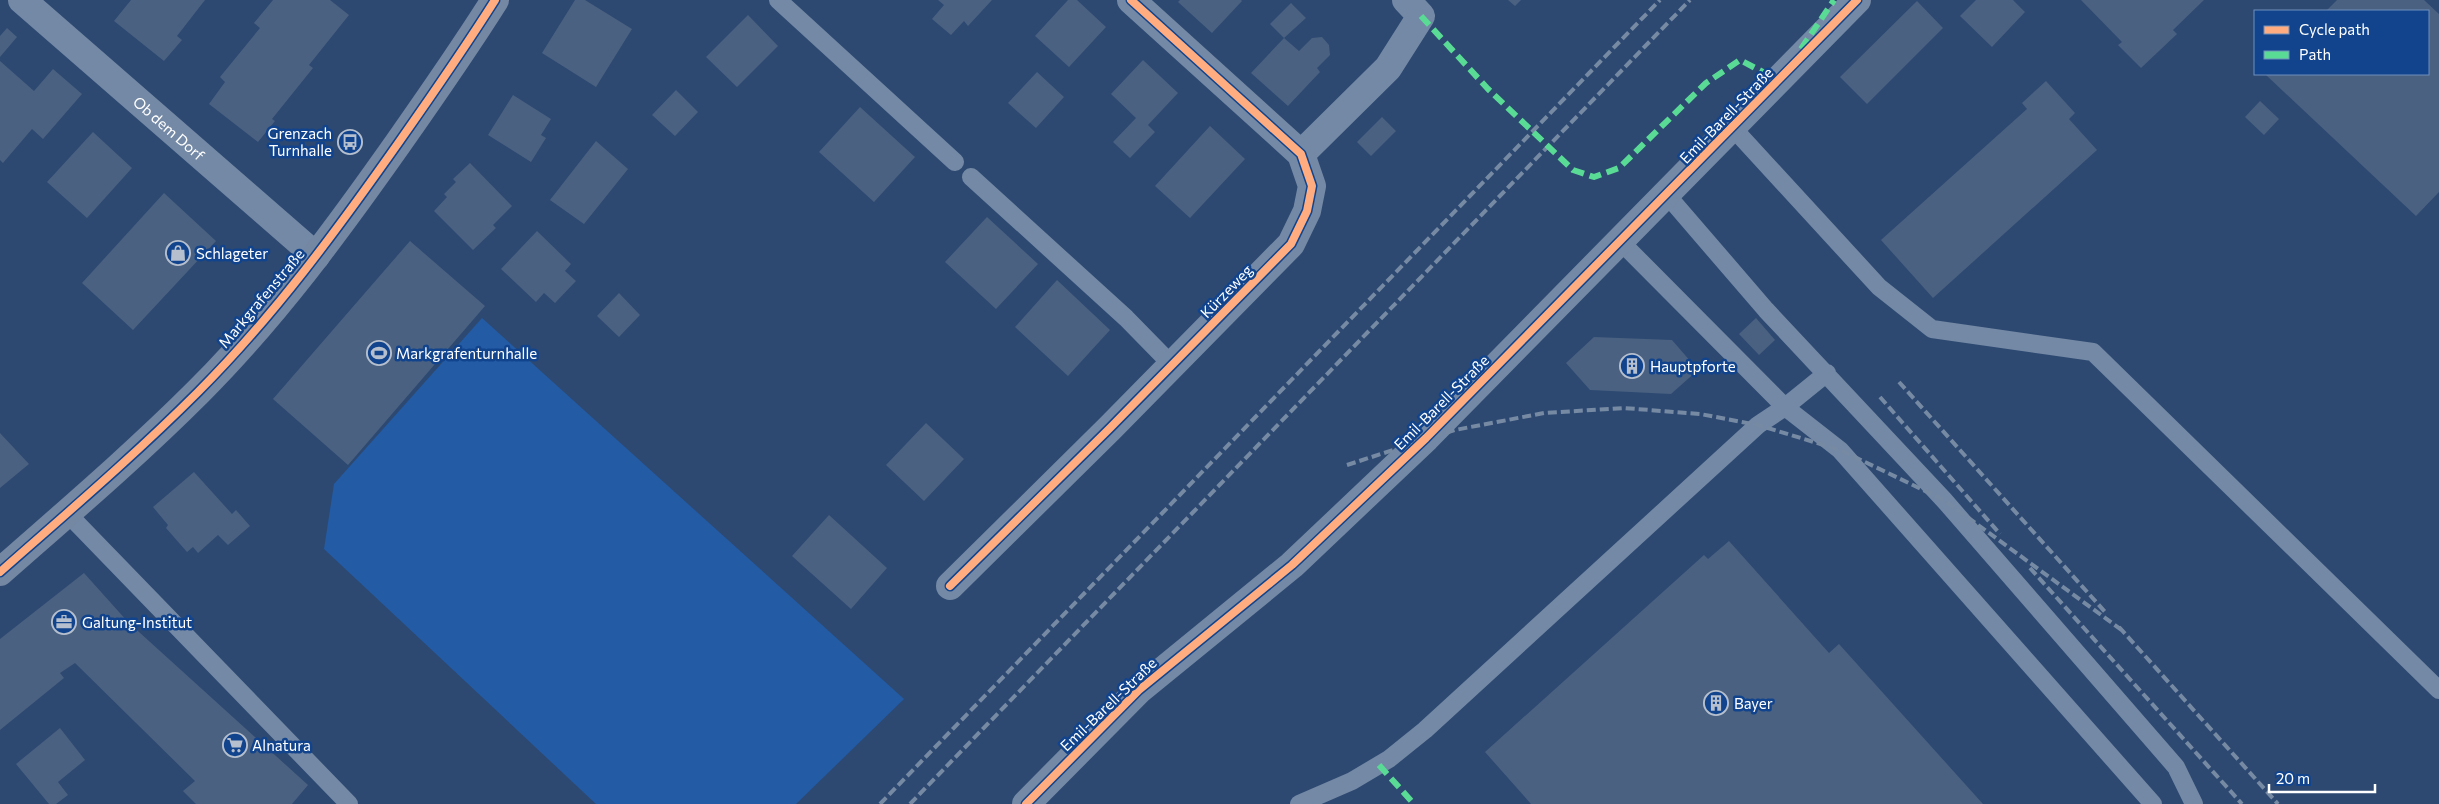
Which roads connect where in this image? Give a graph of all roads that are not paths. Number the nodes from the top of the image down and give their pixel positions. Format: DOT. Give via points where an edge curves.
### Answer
graph roads {
  1 [pos="22,0"];
  2 [pos="495,0"];
  3 [pos="778,0"];
  4 [pos="1131,0"];
  5 [pos="1406,0"];
  6 [pos="1857,0"];
  7 [pos="1733,128"];
  8 [pos="1301,154"];
  9 [pos="956,162"];
  10 [pos="970,177"];
  11 [pos="1666,195"];
  12 [pos="1620,241"];
  13 [pos="316,256"];
  14 [pos="1172,365"];
  15 [pos="1827,373"];
  16 [pos="1785,407"];
  17 [pos="67,513"];
  18 [pos="0,572"];
  19 [pos="950,586"];
  20 [pos="2439,690"];
  21 [pos="349,804"];
  22 [pos="1026,804"];
  23 [pos="1299,804"];
  24 [pos="2153,804"];
  25 [pos="2194,804"];
  1 -- 13 [label="street, Ob dem Dorf"];
  2 -- 13 [label="main road, Markgrafenstraße" via="456,64"];
  3 -- 9 [label="lane"];
  4 -- 8 [label="street, Kürzeweg"];
  5 -- 8 [label="street" via="1421,16 1388,68"];
  6 -- 7 [label="street, Emil-Barell-Straße"];
  7 -- 11 [label="street, Emil-Barell-Straße"];
  7 -- 20 [label="lane" via="1879,287 1932,329 2092,352"];
  8 -- 14 [label="street, Kürzeweg" via="1312,186 1307,211 1291,244"];
  10 -- 14 [label="lane" via="1126,318"];
  11 -- 12 [label="street, Emil-Barell-Straße"];
  11 -- 15 [label="lane" via="1766,310"];
  12 -- 16 [label="lane"];
  12 -- 22 [label="street, Emil-Barell-Straße" via="1426,438 1327,532 1285,571 1139,690"];
  13 -- 17 [label="main road, Markgrafenstraße" via="280,302 199,391"];
  14 -- 19 [label="street, Kürzeweg"];
  15 -- 16 [label="lane"];
  15 -- 25 [label="lane" via="1944,500 2176,767"];
  16 -- 23 [label="lane" via="1758,425 1425,730 1352,781"];
  16 -- 24 [label="lane" via="1840,450"];
  17 -- 18 [label="main road, Markgrafenstraße"];
  17 -- 21 [label="lane"];
}
